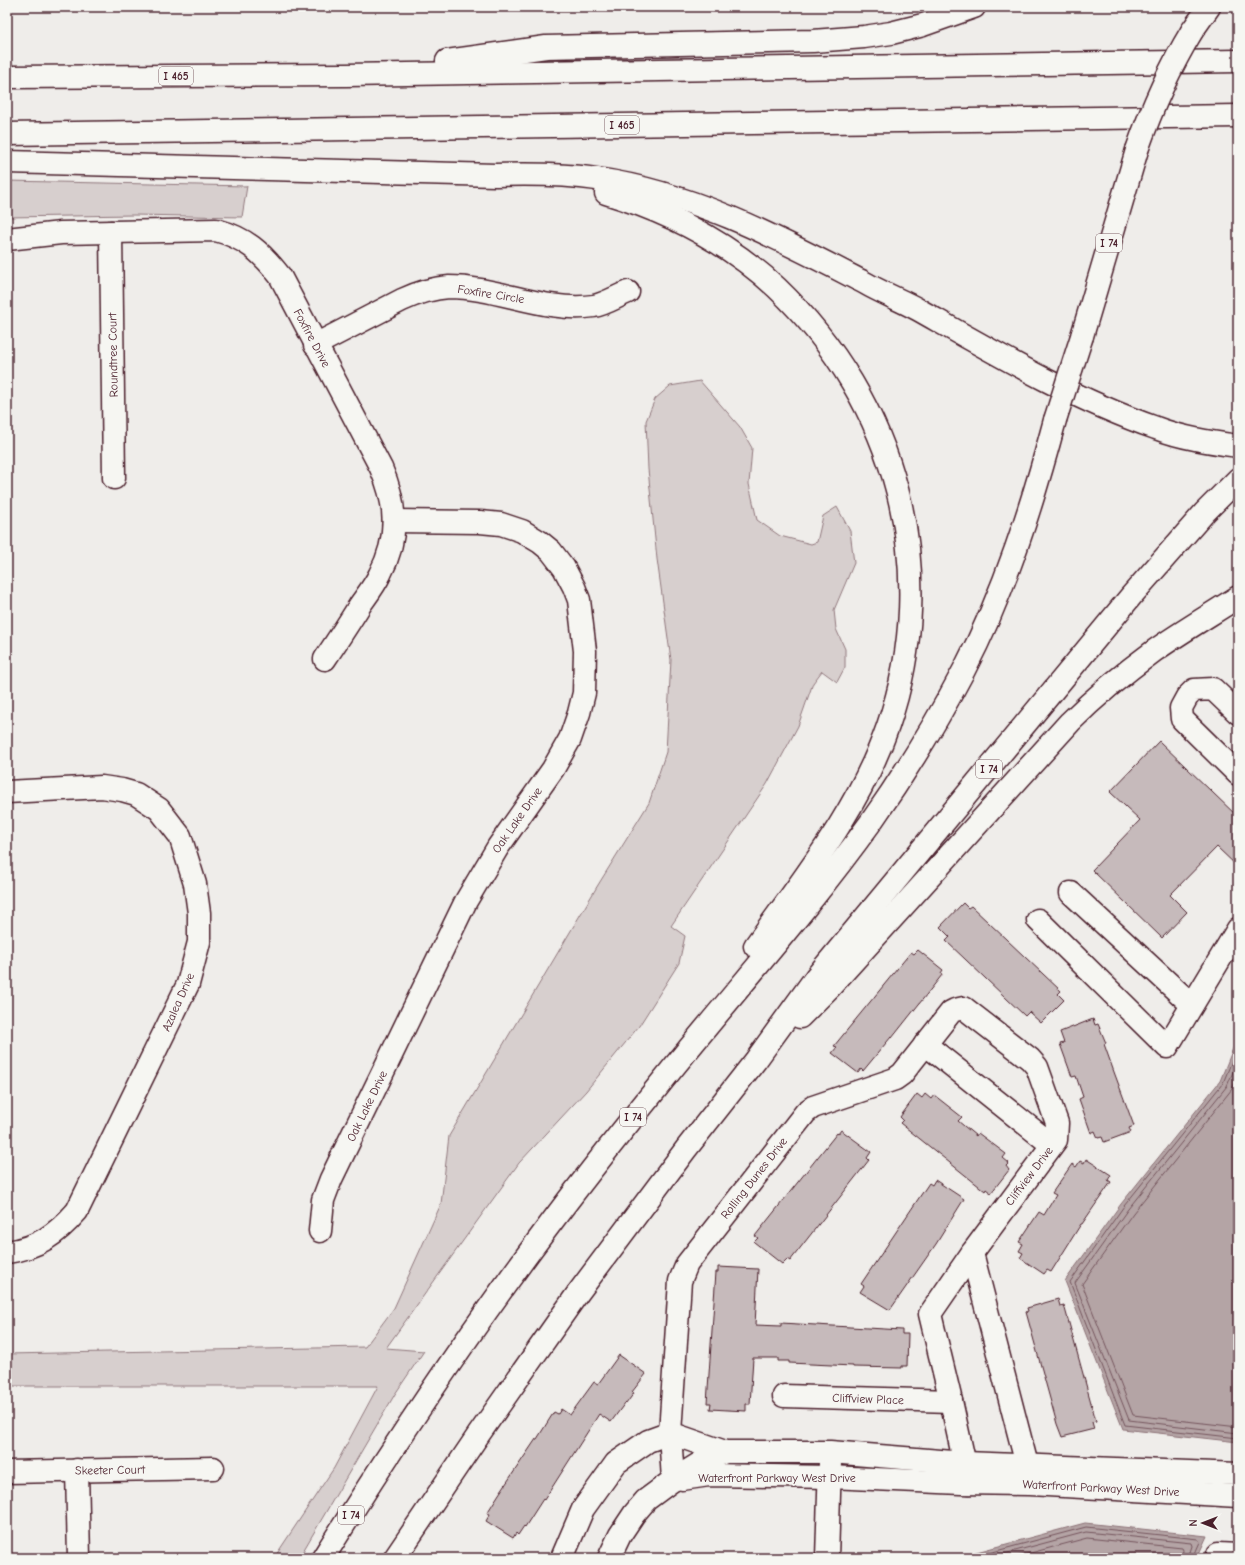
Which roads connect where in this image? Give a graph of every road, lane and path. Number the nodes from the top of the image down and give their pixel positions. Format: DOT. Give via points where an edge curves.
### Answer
graph roads {
  1 [pos="974,7"];
  2 [pos="1209,7"];
  3 [pos="1238,61"];
  4 [pos="346,75"];
  5 [pos="7,77"];
  6 [pos="1238,116"];
  7 [pos="7,134"];
  8 [pos="7,162"];
  9 [pos="496,174"];
  10 [pos="111,232"];
  11 [pos="7,239"];
  12 [pos="628,292"];
  13 [pos="315,346"];
  14 [pos="1238,446"];
  15 [pos="114,478"];
  16 [pos="1234,483"];
  17 [pos="394,522"];
  18 [pos="1238,597"];
  19 [pos="1238,606"];
  20 [pos="1178,635"];
  21 [pos="325,659"];
  22 [pos="1238,713"];
  23 [pos="1238,774"];
  24 [pos="7,792"];
  25 [pos="1071,893"];
  26 [pos="1038,920"];
  27 [pos="1238,929"];
  28 [pos="1192,1005"];
  29 [pos="964,1008"];
  30 [pos="925,1044"];
  31 [pos="756,1060"];
  32 [pos="657,1088"];
  33 [pos="1052,1145"];
  34 [pos="320,1231"];
  35 [pos="7,1252"];
  36 [pos="972,1253"];
  37 [pos="784,1396"];
  38 [pos="952,1401"];
  39 [pos="670,1432"];
  40 [pos="725,1452"];
  41 [pos="830,1452"];
  42 [pos="212,1468"];
  43 [pos="77,1470"];
  44 [pos="7,1472"];
  45 [pos="967,1473"];
  46 [pos="1029,1474"];
  47 [pos="1238,1474"];
  48 [pos="830,1477"];
  49 [pos="673,1480"];
  50 [pos="1238,1496"];
  51 [pos="1238,1556"];
  52 [pos="79,1558"];
  53 [pos="323,1558"];
  54 [pos="395,1558"];
  55 [pos="562,1558"];
  56 [pos="609,1558"];
  57 [pos="827,1558"];
  58 [pos="1218,1558"];
  1 -- 4 [label="main road" via="923,25 864,37 546,48"];
  2 -- 32 [label="main road, I 74, bridge" via="1175,58 1148,119 1035,492 1001,590 964,670 925,740 871,822"];
  3 -- 4 [label="main road, I 465"];
  4 -- 5 [label="main road, I 465"];
  6 -- 7 [label="main road, I 465"];
  8 -- 9 [label="main road"];
  9 -- 14 [label="main road" via="549,174 597,179 688,200 786,242 917,309 964,337 1107,409 1157,429 1202,441"];
  9 -- 32 [label="main road" via="595,190 637,203 695,230 729,250 776,286 820,334 853,382 882,443 904,518 910,576 909,631 894,705 872,768 834,836"];
  10 -- 11 [label="main road, Foxfire Drive" via="52,233"];
  10 -- 13 [label="main road, Foxfire Drive" via="216,230 237,237 261,253 280,276"];
  10 -- 15 [label="main road, Roundtree Court"];
  12 -- 13 [label="main road, Foxfire Circle" via="595,306 562,306 464,288 435,289 402,300"];
  13 -- 17 [label="main road, Foxfire Drive" via="386,478 391,494"];
  16 -- 31 [label="main road, I 74" via="1132,595 816,976"];
  17 -- 21 [label="main road, Foxfire Drive" via="389,552 380,575"];
  17 -- 34 [label="main road, Oak Lake Drive" via="501,524 522,531 551,551 564,568 579,600 585,651 584,693 572,733 553,769 498,847 462,908 331,1179 323,1200"];
  18 -- 20 [label="main road"];
  19 -- 20 [label="main road"];
  20 -- 31 [label="main road" via="1111,684 1070,722 829,988"];
  22 -- 23 [label="main road" via="1212,689 1194,690 1181,708 1182,719"];
  24 -- 35 [label="main road, Azalea Drive" via="108,787 148,800 164,814 180,836 195,884 199,913 199,942 188,984 77,1210 63,1227 46,1240"];
  25 -- 28 [label="main road"];
  26 -- 28 [label="main road" via="1167,1047"];
  27 -- 28 [label="main road"];
  29 -- 30 [label="main road, Rolling Dunes Drive" via="951,1012"];
  29 -- 33 [label="main road, Cliffview Drive" via="1037,1067 1057,1124 1056,1140"];
  30 -- 33 [label="main road"];
  30 -- 39 [label="main road, Rolling Dunes Drive" via="907,1070 895,1079 820,1104 806,1112 687,1264 680,1281"];
  31 -- 54 [label="main road, I 74" via="578,1293"];
  32 -- 53 [label="main road, I 74" via="542,1235 448,1367"];
  33 -- 36 [label="main road, Cliffview Drive"];
  36 -- 38 [label="main road, Cliffview Drive" via="930,1314"];
  36 -- 46 [label="main road"];
  37 -- 38 [label="main road, Cliffview Place"];
  38 -- 45 [label="main road, Cliffview Drive"];
  39 -- 40 [label="main road"];
  39 -- 49 [label="main road, Rolling Dunes Drive"];
  39 -- 55 [label="main road" via="648,1441 616,1462 583,1509"];
  40 -- 41 [label="main road, Waterfront Parkway West Drive"];
  40 -- 49 [label="main road, Waterfront Parkway West Drive" via="705,1460"];
  41 -- 45 [label="main road, Waterfront Parkway West Drive"];
  41 -- 48 [label="main road"];
  42 -- 43 [label="main road, Skeeter Court"];
  43 -- 44 [label="main road, Skeeter Court"];
  43 -- 52 [label="main road"];
  45 -- 46 [label="main road, Waterfront Parkway West Drive"];
  45 -- 48 [label="main road, Waterfront Parkway West Drive"];
  46 -- 47 [label="main road, Waterfront Parkway West Drive"];
  46 -- 50 [label="main road, Waterfront Parkway West Drive"];
  48 -- 49 [label="main road, Waterfront Parkway West Drive" via="708,1475"];
  48 -- 57 [label="main road"];
  49 -- 56 [label="main road" via="651,1496 634,1514"];
  51 -- 58 [label="main road" via="1218,1554"];
}
